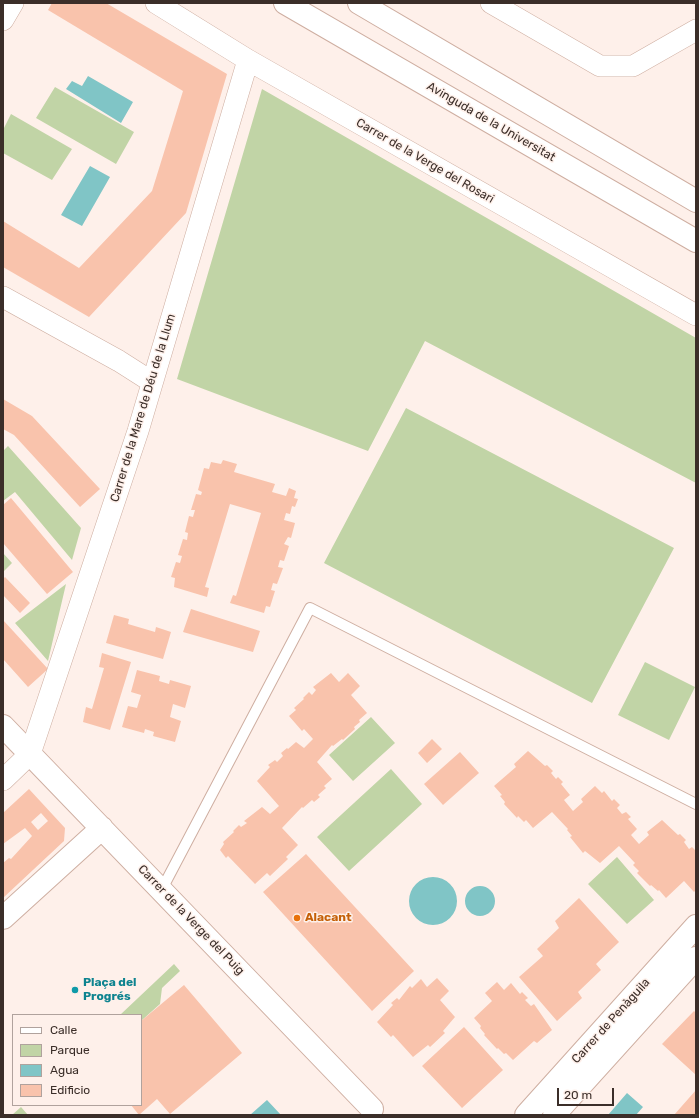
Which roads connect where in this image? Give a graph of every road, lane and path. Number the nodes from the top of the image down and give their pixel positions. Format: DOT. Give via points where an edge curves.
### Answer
graph roads {
  1 [pos="13,3"];
  2 [pos="156,3"];
  3 [pos="285,3"];
  4 [pos="360,3"];
  5 [pos="491,3"];
  6 [pos="3,20"];
  7 [pos="695,33"];
  8 [pos="248,60"];
  9 [pos="696,201"];
  10 [pos="696,241"];
  11 [pos="3,297"];
  12 [pos="696,315"];
  13 [pos="152,382"];
  14 [pos="3,726"];
  15 [pos="30,754"];
  16 [pos="3,780"];
  17 [pos="696,804"];
  18 [pos="102,828"];
  19 [pos="162,889"];
  20 [pos="3,918"];
  21 [pos="696,926"];
  22 [pos="696,958"];
  23 [pos="375,1112"];
  24 [pos="526,1115"];
  25 [pos="554,1115"];
  1 -- 6 [label="street"];
  2 -- 8 [label="street, Carrer de la Verge del Rosari"];
  3 -- 10 [label="street, Avinguda de la Universitat"];
  4 -- 9 [label="street"];
  5 -- 7 [label="street" via="600,66 633,66"];
  8 -- 12 [label="street, Carrer de la Verge del Rosari"];
  8 -- 13 [label="street, Carrer de la Mare de Déu de la Llum"];
  11 -- 13 [label="street"];
  13 -- 15 [label="street, Carrer de la Mare de Déu de la Llum"];
  14 -- 15 [label="street, Carrer de la Verge del Puig"];
  15 -- 16 [label="street"];
  15 -- 18 [label="street, Carrer de la Verge del Puig"];
  17 -- 19 [label="lane" via="310,608"];
  18 -- 19 [label="street, Carrer de la Verge del Puig"];
  18 -- 20 [label="street"];
  19 -- 23 [label="street, Carrer de la Verge del Puig"];
  21 -- 24 [label="street, Carrer de Penàguila"];
  22 -- 25 [label="street, Carrer de Penàguila"];
}
